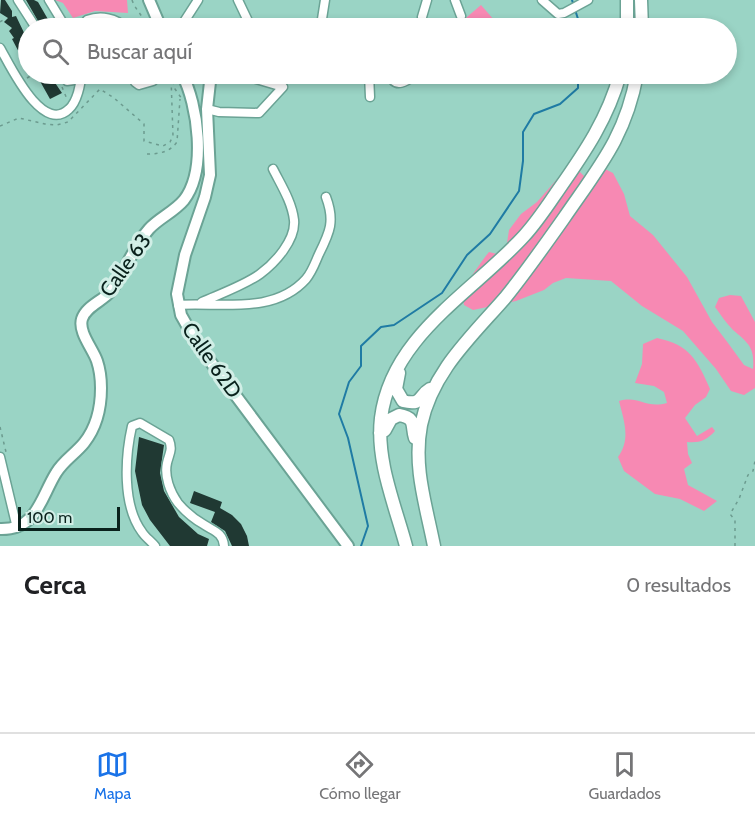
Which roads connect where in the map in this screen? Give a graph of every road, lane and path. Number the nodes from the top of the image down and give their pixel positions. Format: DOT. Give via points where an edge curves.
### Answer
graph roads {
  1 [pos="18,0"];
  2 [pos="49,0"];
  3 [pos="132,0"];
  4 [pos="149,0"];
  5 [pos="198,0"];
  6 [pos="238,0"];
  7 [pos="325,0"];
  8 [pos="427,0"];
  9 [pos="455,0"];
  10 [pos="542,0"];
  11 [pos="627,0"];
  12 [pos="641,0"];
  13 [pos="587,2"];
  14 [pos="461,16"];
  15 [pos="30,18"];
  16 [pos="60,18"];
  17 [pos="142,18"];
  18 [pos="157,18"];
  19 [pos="186,18"];
  20 [pos="246,18"];
  21 [pos="322,18"];
  22 [pos="422,18"];
  23 [pos="627,18"];
  24 [pos="642,18"];
  25 [pos="0,48"];
  26 [pos="18,77"];
  27 [pos="22,84"];
  28 [pos="79,84"];
  29 [pos="171,84"];
  30 [pos="175,84"];
  31 [pos="186,84"];
  32 [pos="210,84"];
  33 [pos="274,84"];
  34 [pos="287,84"];
  35 [pos="369,84"];
  36 [pos="617,84"];
  37 [pos="635,84"];
  38 [pos="61,85"];
  39 [pos="284,87"];
  40 [pos="370,97"];
  41 [pos="180,98"];
  42 [pos="184,104"];
  43 [pos="66,106"];
  44 [pos="78,106"];
  45 [pos="207,109"];
  46 [pos="70,113"];
  47 [pos="0,126"];
  48 [pos="147,154"];
  49 [pos="273,169"];
  50 [pos="326,197"];
  51 [pos="199,304"];
  52 [pos="178,306"];
  53 [pos="402,357"];
  54 [pos="434,387"];
  55 [pos="380,434"];
  56 [pos="418,445"];
  57 [pos="0,457"];
  58 [pos="755,461"];
  59 [pos="17,528"];
  60 [pos="0,530"];
  61 [pos="155,546"];
  62 [pos="224,546"];
  63 [pos="348,546"];
  64 [pos="406,546"];
  65 [pos="434,546"];
  66 [pos="735,546"];
  1 -- 15 [label="street"];
  2 -- 16 [label="street"];
  3 -- 17 [label="path"];
  4 -- 18 [label="main road"];
  5 -- 19 [label="street"];
  6 -- 20 [label="street"];
  7 -- 21 [label="street"];
  8 -- 22 [label="street"];
  9 -- 14 [label="street"];
  10 -- 13 [label="street" via="558,14"];
  11 -- 23 [label="highway"];
  12 -- 24 [label="highway"];
  25 -- 26 [label="street"];
  27 -- 28 [label="street" via="47,113 72,107"];
  29 -- 47 [label="path" via="173,136 163,146 144,141 144,124 100,89 68,122 45,124 19,118"];
  30 -- 41 [label="path"];
  31 -- 59 [label="main road, Calle 63" via="196,126 192,185 180,205 150,228 107,296 82,318 83,332 100,373 97,415 85,442 57,471 33,515"];
  32 -- 45 [label="main road, Calle 62D"];
  33 -- 39 [label="street"];
  34 -- 39 [label="path"];
  35 -- 40 [label="street"];
  36 -- 53 [label="highway" via="597,132 527,233 426,327"];
  37 -- 54 [label="highway" via="625,122 602,164 523,276 448,364"];
  38 -- 43 [label="path" via="67,97"];
  39 -- 45 [label="street" via="259,113"];
  41 -- 42 [label="path"];
  41 -- 48 [label="path" via="177,142 162,153"];
  44 -- 46 [label="path"];
  45 -- 52 [label="main road, Calle 62D" via="210,175 185,255"];
  49 -- 51 [label="street" via="287,195 294,222 291,237 279,256 260,274"];
  50 -- 51 [label="street" via="332,213 330,231 307,278 296,288 259,304"];
  51 -- 52 [label="street"];
  52 -- 63 [label="main road, Calle 62D" via="198,345"];
  53 -- 54 [label="highway" via="396,389 403,401 413,403 422,399"];
  53 -- 55 [label="highway" via="384,401"];
  54 -- 56 [label="highway"];
  55 -- 56 [label="highway" via="391,419 405,416 414,424"];
  55 -- 64 [label="highway" via="381,455"];
  56 -- 65 [label="highway" via="421,490"];
  57 -- 59 [label="street"];
  58 -- 66 [label="path" via="730,513 735,520"];
  59 -- 60 [label="main road"];
  61 -- 62 [label="street" via="136,522 127,483 127,448 136,424 169,440 166,478 173,496 202,524 217,531"];
}
